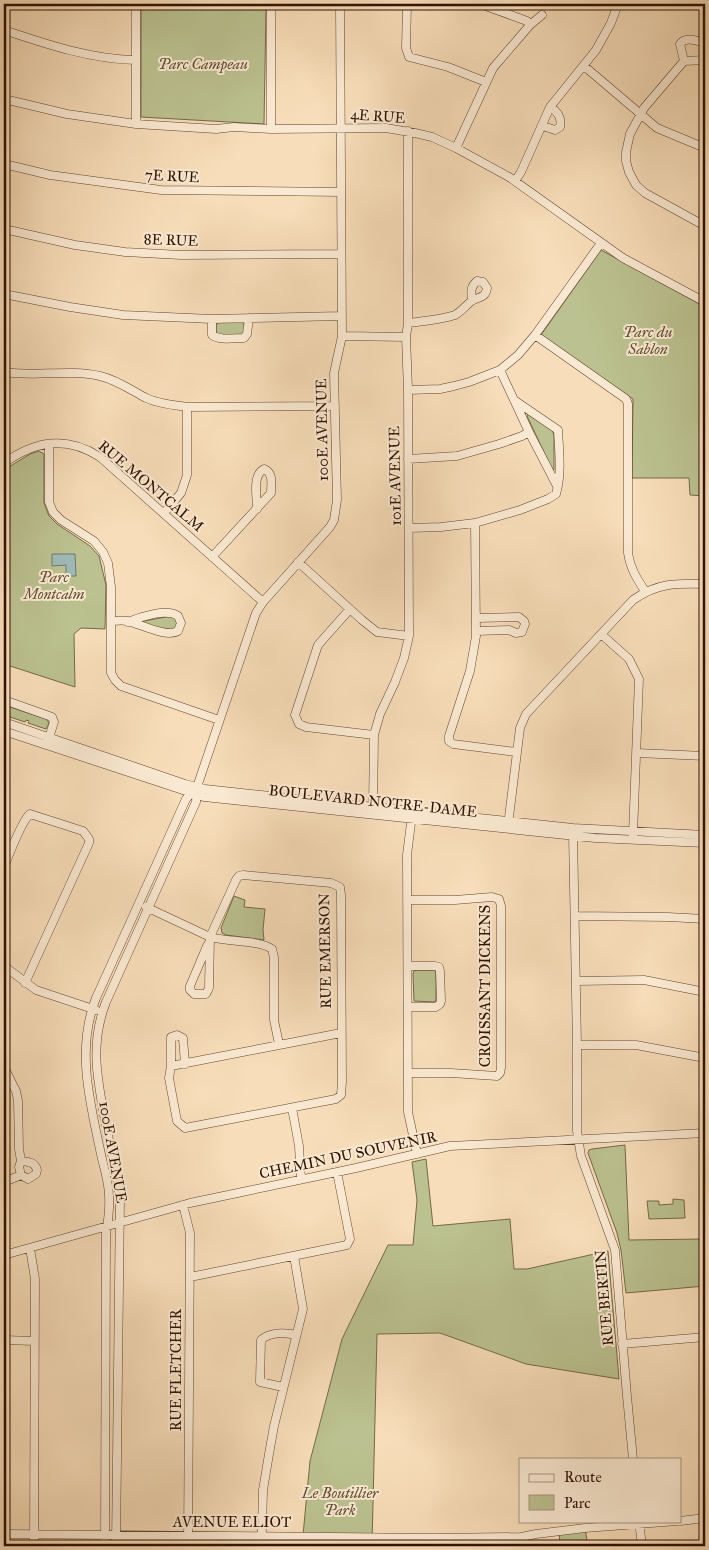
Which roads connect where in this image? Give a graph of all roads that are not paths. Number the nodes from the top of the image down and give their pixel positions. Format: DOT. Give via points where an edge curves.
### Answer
graph roads {
  1 [pos="136,4"];
  2 [pos="271,4"];
  3 [pos="340,4"];
  4 [pos="407,4"];
  5 [pos="480,4"];
  6 [pos="618,4"];
  7 [pos="542,15"];
  8 [pos="530,25"];
  9 [pos="4,30"];
  10 [pos="705,43"];
  11 [pos="135,60"];
  12 [pos="705,60"];
  13 [pos="684,61"];
  14 [pos="584,66"];
  15 [pos="486,82"];
  16 [pos="4,99"];
  17 [pos="550,107"];
  18 [pos="641,114"];
  19 [pos="136,124"];
  20 [pos="542,126"];
  21 [pos="341,128"];
  22 [pos="271,129"];
  23 [pos="408,131"];
  24 [pos="456,148"];
  25 [pos="705,148"];
  26 [pos="4,164"];
  27 [pos="515,181"];
  28 [pos="341,192"];
  29 [pos="705,226"];
  30 [pos="4,229"];
  31 [pos="600,244"];
  32 [pos="340,254"];
  33 [pos="4,294"];
  34 [pos="472,301"];
  35 [pos="705,302"];
  36 [pos="342,316"];
  37 [pos="249,318"];
  38 [pos="212,319"];
  39 [pos="408,323"];
  40 [pos="535,335"];
  41 [pos="342,336"];
  42 [pos="406,336"];
  43 [pos="500,370"];
  44 [pos="4,372"];
  45 [pos="408,390"];
  46 [pos="514,400"];
  47 [pos="335,406"];
  48 [pos="187,407"];
  49 [pos="528,432"];
  50 [pos="49,444"];
  51 [pos="408,459"];
  52 [pos="4,463"];
  53 [pos="558,488"];
  54 [pos="257,509"];
  55 [pos="164,513"];
  56 [pos="475,523"];
  57 [pos="409,528"];
  58 [pos="212,557"];
  59 [pos="298,562"];
  60 [pos="705,584"];
  61 [pos="645,591"];
  62 [pos="263,602"];
  63 [pos="350,609"];
  64 [pos="476,618"];
  65 [pos="111,621"];
  66 [pos="128,622"];
  67 [pos="476,631"];
  68 [pos="601,634"];
  69 [pos="409,636"];
  70 [pos="4,700"];
  71 [pos="220,720"];
  72 [pos="4,722"];
  73 [pos="705,723"];
  74 [pos="4,731"];
  75 [pos="374,735"];
  76 [pos="48,741"];
  77 [pos="516,752"];
  78 [pos="637,753"];
  79 [pos="704,756"];
  80 [pos="195,792"];
  81 [pos="373,811"];
  82 [pos="412,815"];
  83 [pos="508,825"];
  84 [pos="573,832"];
  85 [pos="705,835"];
  86 [pos="633,836"];
  87 [pos="705,843"];
  88 [pos="4,867"];
  89 [pos="408,900"];
  90 [pos="139,904"];
  91 [pos="148,908"];
  92 [pos="575,916"];
  93 [pos="705,919"];
  94 [pos="210,939"];
  95 [pos="4,966"];
  96 [pos="408,966"];
  97 [pos="576,981"];
  98 [pos="25,983"];
  99 [pos="705,992"];
  100 [pos="408,1007"];
  101 [pos="92,1009"];
  102 [pos="102,1012"];
  103 [pos="341,1033"];
  104 [pos="278,1044"];
  105 [pos="578,1045"];
  106 [pos="705,1058"];
  107 [pos="185,1064"];
  108 [pos="171,1066"];
  109 [pos="4,1067"];
  110 [pos="408,1073"];
  111 [pos="292,1108"];
  112 [pos="705,1133"];
  113 [pos="578,1140"];
  114 [pos="417,1154"];
  115 [pos="21,1161"];
  116 [pos="337,1172"];
  117 [pos="21,1175"];
  118 [pos="301,1179"];
  119 [pos="4,1182"];
  120 [pos="183,1205"];
  121 [pos="119,1224"];
  122 [pos="107,1227"];
  123 [pos="30,1248"];
  124 [pos="4,1255"];
  125 [pos="294,1256"];
  126 [pos="190,1277"];
  127 [pos="296,1335"];
  128 [pos="705,1337"];
  129 [pos="4,1340"];
  130 [pos="34,1341"];
  131 [pos="622,1344"];
  132 [pos="283,1387"];
  133 [pos="633,1458"];
  134 [pos="705,1518"];
  135 [pos="682,1521"];
  136 [pos="659,1522"];
  137 [pos="639,1523"];
  138 [pos="4,1534"];
  139 [pos="34,1535"];
  140 [pos="106,1535"];
  141 [pos="116,1536"];
  142 [pos="188,1536"];
  143 [pos="261,1536"];
  144 [pos="521,1541"];
  145 [pos="414,1542"];
  146 [pos="34,1546"];
  147 [pos="106,1546"];
  148 [pos="116,1546"];
  149 [pos="188,1546"];
  150 [pos="260,1546"];
  151 [pos="642,1546"];
  1 -- 11 [label="street"];
  2 -- 22 [label="street"];
  3 -- 21 [label="street, 100E AVENUE"];
  4 -- 15 [label="street" via="406,48 409,57 448,67"];
  5 -- 8 [label="street" via="527,21"];
  6 -- 14 [label="street" via="604,38"];
  7 -- 8 [label="street"];
  8 -- 15 [label="street" via="493,68"];
  9 -- 11 [label="street" via="66,49"];
  10 -- 13 [label="street" via="682,41"];
  11 -- 19 [label="street"];
  12 -- 13 [label="street"];
  13 -- 18 [label="street"];
  14 -- 17 [label="street"];
  14 -- 18 [label="street"];
  15 -- 24 [label="street"];
  16 -- 19 [label="street, 4E RUE" via="67,114"];
  17 -- 20 [label="street"];
  17 -- 20 [label="street" via="555,109 560,127 554,130"];
  18 -- 25 [label="street" via="657,128"];
  18 -- 29 [label="street" via="630,134 626,152 629,172 636,185"];
  19 -- 22 [label="street, 4E RUE"];
  20 -- 27 [label="street"];
  21 -- 22 [label="street, 4E RUE"];
  21 -- 23 [label="street, 4E RUE"];
  21 -- 28 [label="street, 100E AVENUE"];
  23 -- 24 [label="street, 4E RUE"];
  23 -- 39 [label="street, 101E AVENUE"];
  24 -- 27 [label="street, 4E RUE"];
  26 -- 28 [label="street, 7E RUE" via="88,182 161,190"];
  27 -- 31 [label="street, 4E RUE"];
  28 -- 32 [label="street, 100E AVENUE"];
  30 -- 32 [label="street, 8E RUE" via="125,252"];
  31 -- 35 [label="street, 4E RUE"];
  31 -- 40 [label="street"];
  32 -- 36 [label="street, 100E AVENUE"];
  33 -- 38 [label="street" via="123,315"];
  34 -- 39 [label="street" via="455,314"];
  36 -- 37 [label="street"];
  36 -- 41 [label="street, 100E AVENUE"];
  37 -- 38 [label="street"];
  37 -- 38 [label="street" via="244,338 223,339 212,335"];
  39 -- 42 [label="street, 101E AVENUE"];
  40 -- 43 [label="street"];
  40 -- 61 [label="street" via="626,399 628,553 629,563"];
  41 -- 42 [label="street"];
  41 -- 47 [label="street, 100E AVENUE" via="334,373"];
  42 -- 45 [label="street, 101E AVENUE"];
  43 -- 45 [label="street" via="454,386"];
  43 -- 46 [label="street"];
  44 -- 48 [label="street" via="102,376 147,398"];
  45 -- 51 [label="street, 101E AVENUE"];
  46 -- 49 [label="street"];
  46 -- 53 [label="street" via="558,430"];
  47 -- 48 [label="street"];
  47 -- 59 [label="street, 100E AVENUE" via="337,500 334,520"];
  48 -- 55 [label="street" via="187,475 181,493"];
  49 -- 51 [label="street" via="457,456"];
  49 -- 53 [label="street"];
  50 -- 52 [label="street, RUE MONTCALM" via="31,447"];
  50 -- 55 [label="street, RUE MONTCALM" via="69,444 91,451"];
  50 -- 65 [label="street" via="49,502 61,520 94,541 103,552 110,574"];
  51 -- 57 [label="street, 101E AVENUE"];
  53 -- 56 [label="street" via="556,494 548,499"];
  54 -- 58 [label="street"];
  55 -- 58 [label="street, RUE MONTCALM"];
  56 -- 57 [label="street"];
  56 -- 64 [label="street"];
  57 -- 69 [label="street, 101E AVENUE"];
  58 -- 62 [label="street, RUE MONTCALM"];
  59 -- 62 [label="street, 100E AVENUE"];
  59 -- 63 [label="street"];
  60 -- 61 [label="street" via="665,584"];
  61 -- 68 [label="street"];
  62 -- 71 [label="street, 100E AVENUE" via="256,613"];
  63 -- 69 [label="street" via="377,632"];
  63 -- 75 [label="street" via="318,645 295,715 299,724 306,727"];
  64 -- 67 [label="street"];
  64 -- 67 [label="street" via="519,618 525,624 522,632 516,633 509,630"];
  65 -- 66 [label="street"];
  65 -- 71 [label="street" via="111,673 114,680 121,686"];
  66 -- 66 [label="street" via="171,634 178,631 181,623 171,612"];
  67 -- 77 [label="street" via="470,671 449,741"];
  68 -- 77 [label="street" via="526,714"];
  68 -- 78 [label="street" via="629,659 639,679"];
  69 -- 75 [label="street, 101E AVENUE" via="396,682 380,714"];
  70 -- 76 [label="street" via="52,717 54,722"];
  71 -- 80 [label="street, 100E AVENUE"];
  72 -- 76 [label="street, BOULEVARD NOTRE-DAME"];
  73 -- 79 [label="street"];
  74 -- 76 [label="street, BOULEVARD NOTRE-DAME"];
  75 -- 81 [label="street, 101E AVENUE"];
  76 -- 80 [label="street, BOULEVARD NOTRE-DAME"];
  77 -- 83 [label="street"];
  78 -- 79 [label="street"];
  78 -- 86 [label="street"];
  80 -- 81 [label="street, BOULEVARD NOTRE-DAME" via="224,791"];
  80 -- 90 [label="street, 100E AVENUE" via="186,799"];
  80 -- 91 [label="street, 100E AVENUE" via="195,804"];
  81 -- 82 [label="street, BOULEVARD NOTRE-DAME"];
  82 -- 83 [label="street, BOULEVARD NOTRE-DAME"];
  82 -- 89 [label="street" via="407,855"];
  83 -- 84 [label="street, BOULEVARD NOTRE-DAME"];
  84 -- 86 [label="street, BOULEVARD NOTRE-DAME"];
  84 -- 92 [label="street, RUE BERTIN"];
  85 -- 86 [label="street, BOULEVARD NOTRE-DAME"];
  86 -- 87 [label="street, BOULEVARD NOTRE-DAME"];
  88 -- 98 [label="street" via="30,814 83,831 89,839"];
  89 -- 96 [label="street"];
  89 -- 110 [label="street, CROISSANT DICKENS" via="499,899 502,1040 501,1070 496,1076"];
  90 -- 91 [label="street"];
  90 -- 101 [label="street, 100E AVENUE"];
  91 -- 94 [label="street"];
  91 -- 102 [label="street, 100E AVENUE"];
  92 -- 93 [label="street"];
  92 -- 97 [label="street, RUE BERTIN"];
  94 -- 94 [label="street" via="190,986 194,994 206,994 208,990"];
  94 -- 103 [label="street, RUE EMERSON" via="239,876 331,883 340,887"];
  94 -- 104 [label="street" via="264,945 273,951 274,1020"];
  95 -- 98 [label="street"];
  96 -- 100 [label="street"];
  96 -- 100 [label="street" via="439,967 441,1001 436,1007"];
  97 -- 99 [label="street" via="644,980"];
  97 -- 105 [label="street, RUE BERTIN"];
  98 -- 101 [label="street" via="41,992"];
  100 -- 110 [label="street"];
  101 -- 102 [label="street"];
  101 -- 122 [label="street, 100E AVENUE" via="86,1043 86,1072 109,1194"];
  102 -- 121 [label="street, 100E AVENUE" via="96,1044 96,1073 118,1184"];
  103 -- 104 [label="street"];
  103 -- 111 [label="street, RUE EMERSON" via="341,1095 336,1099"];
  104 -- 107 [label="street"];
  105 -- 106 [label="street" via="636,1045"];
  105 -- 113 [label="street, RUE BERTIN"];
  107 -- 108 [label="street"];
  107 -- 108 [label="street, RUE EMERSON" via="183,1038 177,1035 171,1037"];
  108 -- 111 [label="street, RUE EMERSON" via="169,1078 178,1121 185,1128"];
  109 -- 115 [label="street" via="18,1101"];
  110 -- 114 [label="street" via="409,1115"];
  111 -- 118 [label="street"];
  112 -- 113 [label="street, CHEMIN DU SOUVENIR"];
  113 -- 114 [label="street, CHEMIN DU SOUVENIR" via="455,1146"];
  113 -- 131 [label="street, RUE BERTIN" via="614,1245"];
  114 -- 116 [label="street, CHEMIN DU SOUVENIR"];
  115 -- 117 [label="street"];
  115 -- 117 [label="street" via="34,1164 37,1170 28,1179"];
  116 -- 118 [label="street, CHEMIN DU SOUVENIR"];
  116 -- 125 [label="street" via="350,1242"];
  117 -- 119 [label="street"];
  118 -- 120 [label="street, CHEMIN DU SOUVENIR"];
  120 -- 121 [label="street, CHEMIN DU SOUVENIR"];
  120 -- 126 [label="street, RUE FLETCHER" via="190,1229"];
  121 -- 122 [label="street, CHEMIN DU SOUVENIR"];
  121 -- 141 [label="street, 100E AVENUE"];
  122 -- 123 [label="street, CHEMIN DU SOUVENIR"];
  122 -- 140 [label="street, 100E AVENUE"];
  123 -- 124 [label="street, CHEMIN DU SOUVENIR"];
  123 -- 130 [label="street" via="35,1279"];
  125 -- 126 [label="street"];
  125 -- 127 [label="street" via="303,1309"];
  126 -- 142 [label="street, RUE FLETCHER"];
  127 -- 132 [label="street"];
  127 -- 132 [label="street" via="287,1333 261,1340 260,1382"];
  128 -- 131 [label="street"];
  129 -- 130 [label="street"];
  130 -- 139 [label="street"];
  131 -- 133 [label="street, RUE BERTIN"];
  132 -- 143 [label="street" via="265,1480"];
  134 -- 135 [label="street, AVENUE ELIOT"];
  136 -- 137 [label="street, AVENUE ELIOT"];
  137 -- 144 [label="street, AVENUE ELIOT" via="536,1534"];
  137 -- 151 [label="street"];
  138 -- 139 [label="street, AVENUE ELIOT"];
  139 -- 140 [label="street, AVENUE ELIOT"];
  139 -- 146 [label="street"];
  140 -- 141 [label="street, AVENUE ELIOT"];
  140 -- 147 [label="street, 100E AVENUE"];
  141 -- 142 [label="street, AVENUE ELIOT"];
  141 -- 148 [label="street, 100E AVENUE"];
  142 -- 143 [label="street, AVENUE ELIOT"];
  142 -- 149 [label="street, RUE FLETCHER"];
  143 -- 145 [label="street, AVENUE ELIOT"];
  143 -- 150 [label="street"];
  144 -- 145 [label="street, AVENUE ELIOT"];
}
